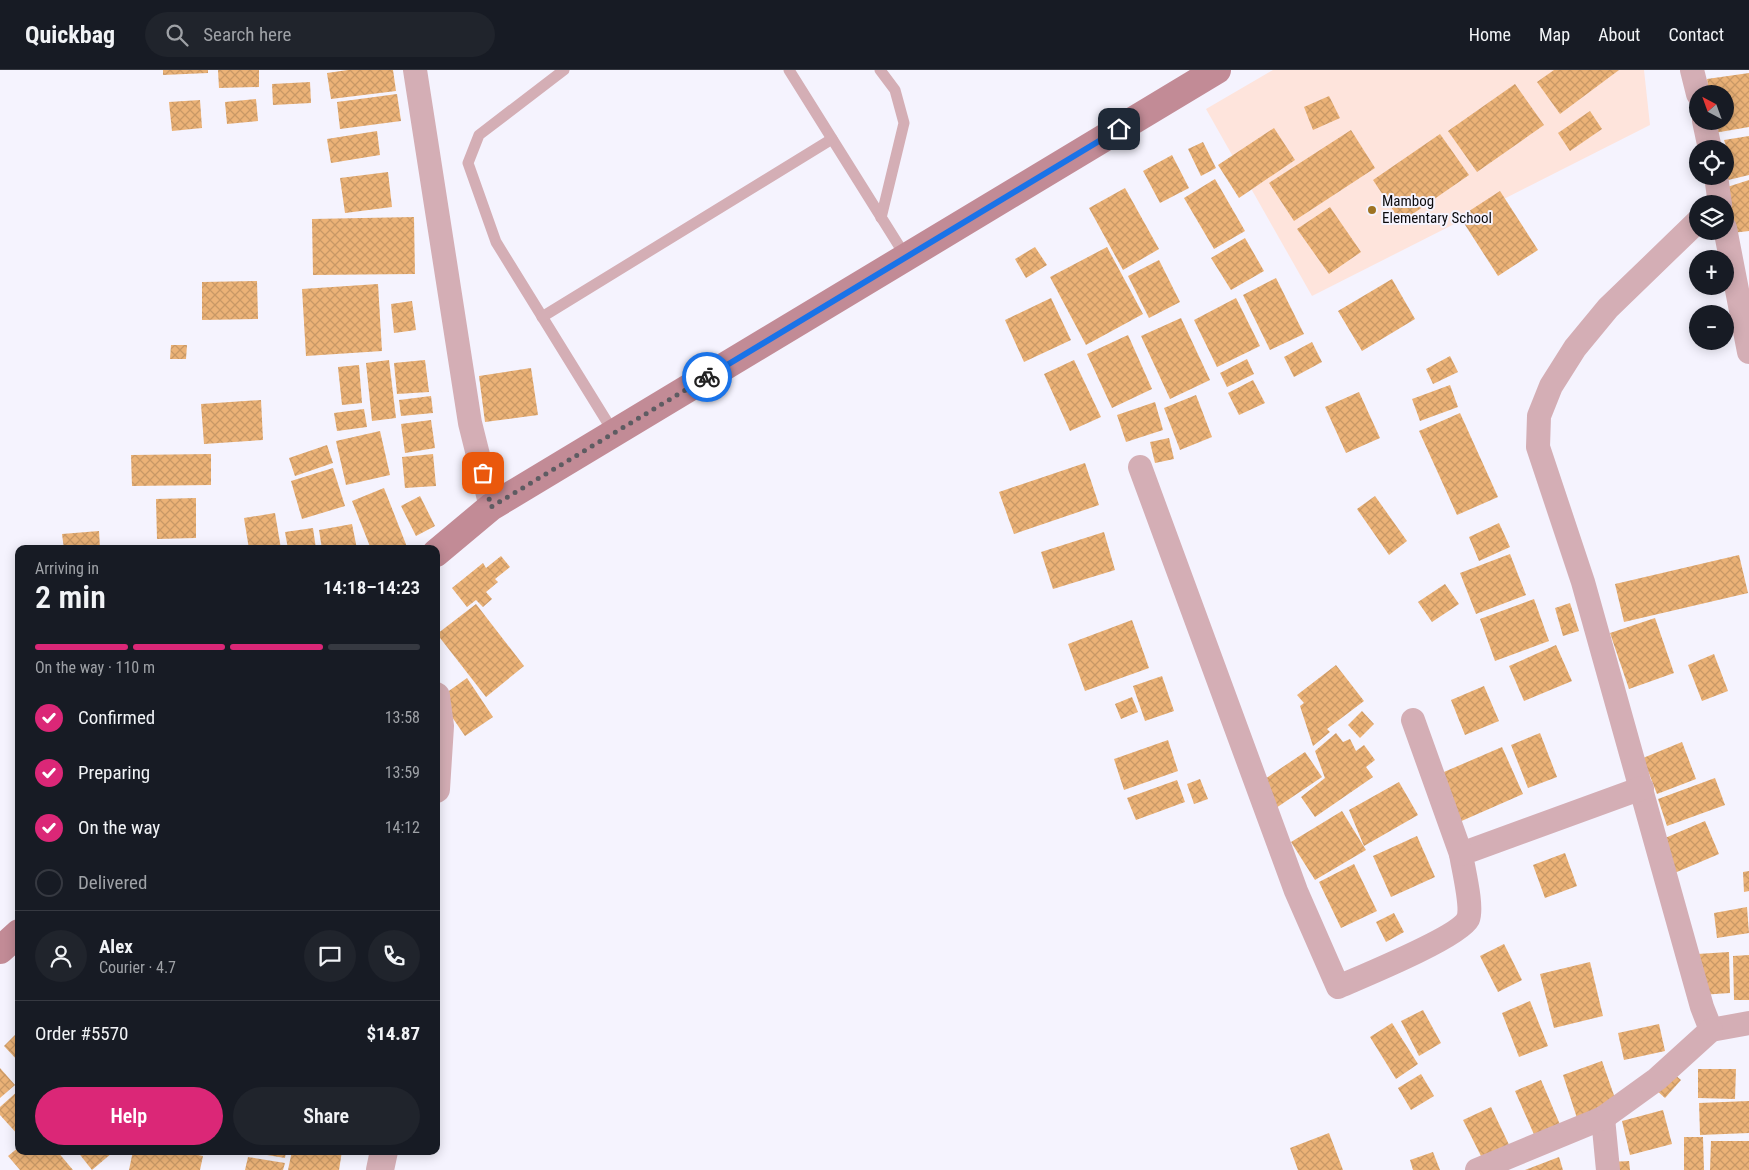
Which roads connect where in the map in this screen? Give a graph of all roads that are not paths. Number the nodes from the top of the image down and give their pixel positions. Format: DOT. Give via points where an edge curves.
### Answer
graph roads {
  1 [pos="415,70"];
  2 [pos="564,70"];
  3 [pos="789,70"];
  4 [pos="880,70"];
  5 [pos="1217,70"];
  6 [pos="1692,70"];
  7 [pos="1696,85"];
  8 [pos="832,139"];
  9 [pos="881,218"];
  10 [pos="1689,230"];
  11 [pos="1727,240"];
  12 [pos="906,257"];
  13 [pos="542,317"];
  14 [pos="1749,352"];
  15 [pos="614,433"];
  16 [pos="1140,466"];
  17 [pos="491,507"];
  18 [pos="440,550"];
  19 [pos="1413,720"];
  20 [pos="1642,788"];
  21 [pos="1461,854"];
  22 [pos="15,937"];
  23 [pos="0,950"];
  24 [pos="1749,1023"];
  25 [pos="1711,1030"];
  26 [pos="1603,1118"];
  27 [pos="383,1155"];
  28 [pos="380,1170"];
  29 [pos="1477,1170"];
  30 [pos="1608,1170"];
  1 -- 17 [label="street" via="470,423"];
  2 -- 13 [label="lane" via="479,135 468,163 496,242"];
  3 -- 8 [label="lane"];
  4 -- 9 [label="lane" via="895,90 904,123"];
  5 -- 12 [label="main road"];
  6 -- 7 [label="street"];
  8 -- 9 [label="lane"];
  8 -- 13 [label="lane"];
  9 -- 12 [label="lane"];
  10 -- 20 [label="street" via="1608,308 1575,348 1551,386 1538,416 1538,447 1583,582"];
  11 -- 14 [label="street"];
  12 -- 15 [label="main road"];
  13 -- 15 [label="lane"];
  15 -- 17 [label="main road"];
  16 -- 21 [label="street" via="1296,891 1338,986 1407,956 1462,926 1469,912"];
  17 -- 18 [label="main road"];
  19 -- 21 [label="street"];
  20 -- 21 [label="street"];
  20 -- 25 [label="street" via="1697,994"];
  22 -- 23 [label="main road"];
  24 -- 25 [label="street"];
  25 -- 26 [label="street" via="1657,1079"];
  26 -- 29 [label="street"];
  26 -- 30 [label="street"];
  27 -- 28 [label="street"];
}
